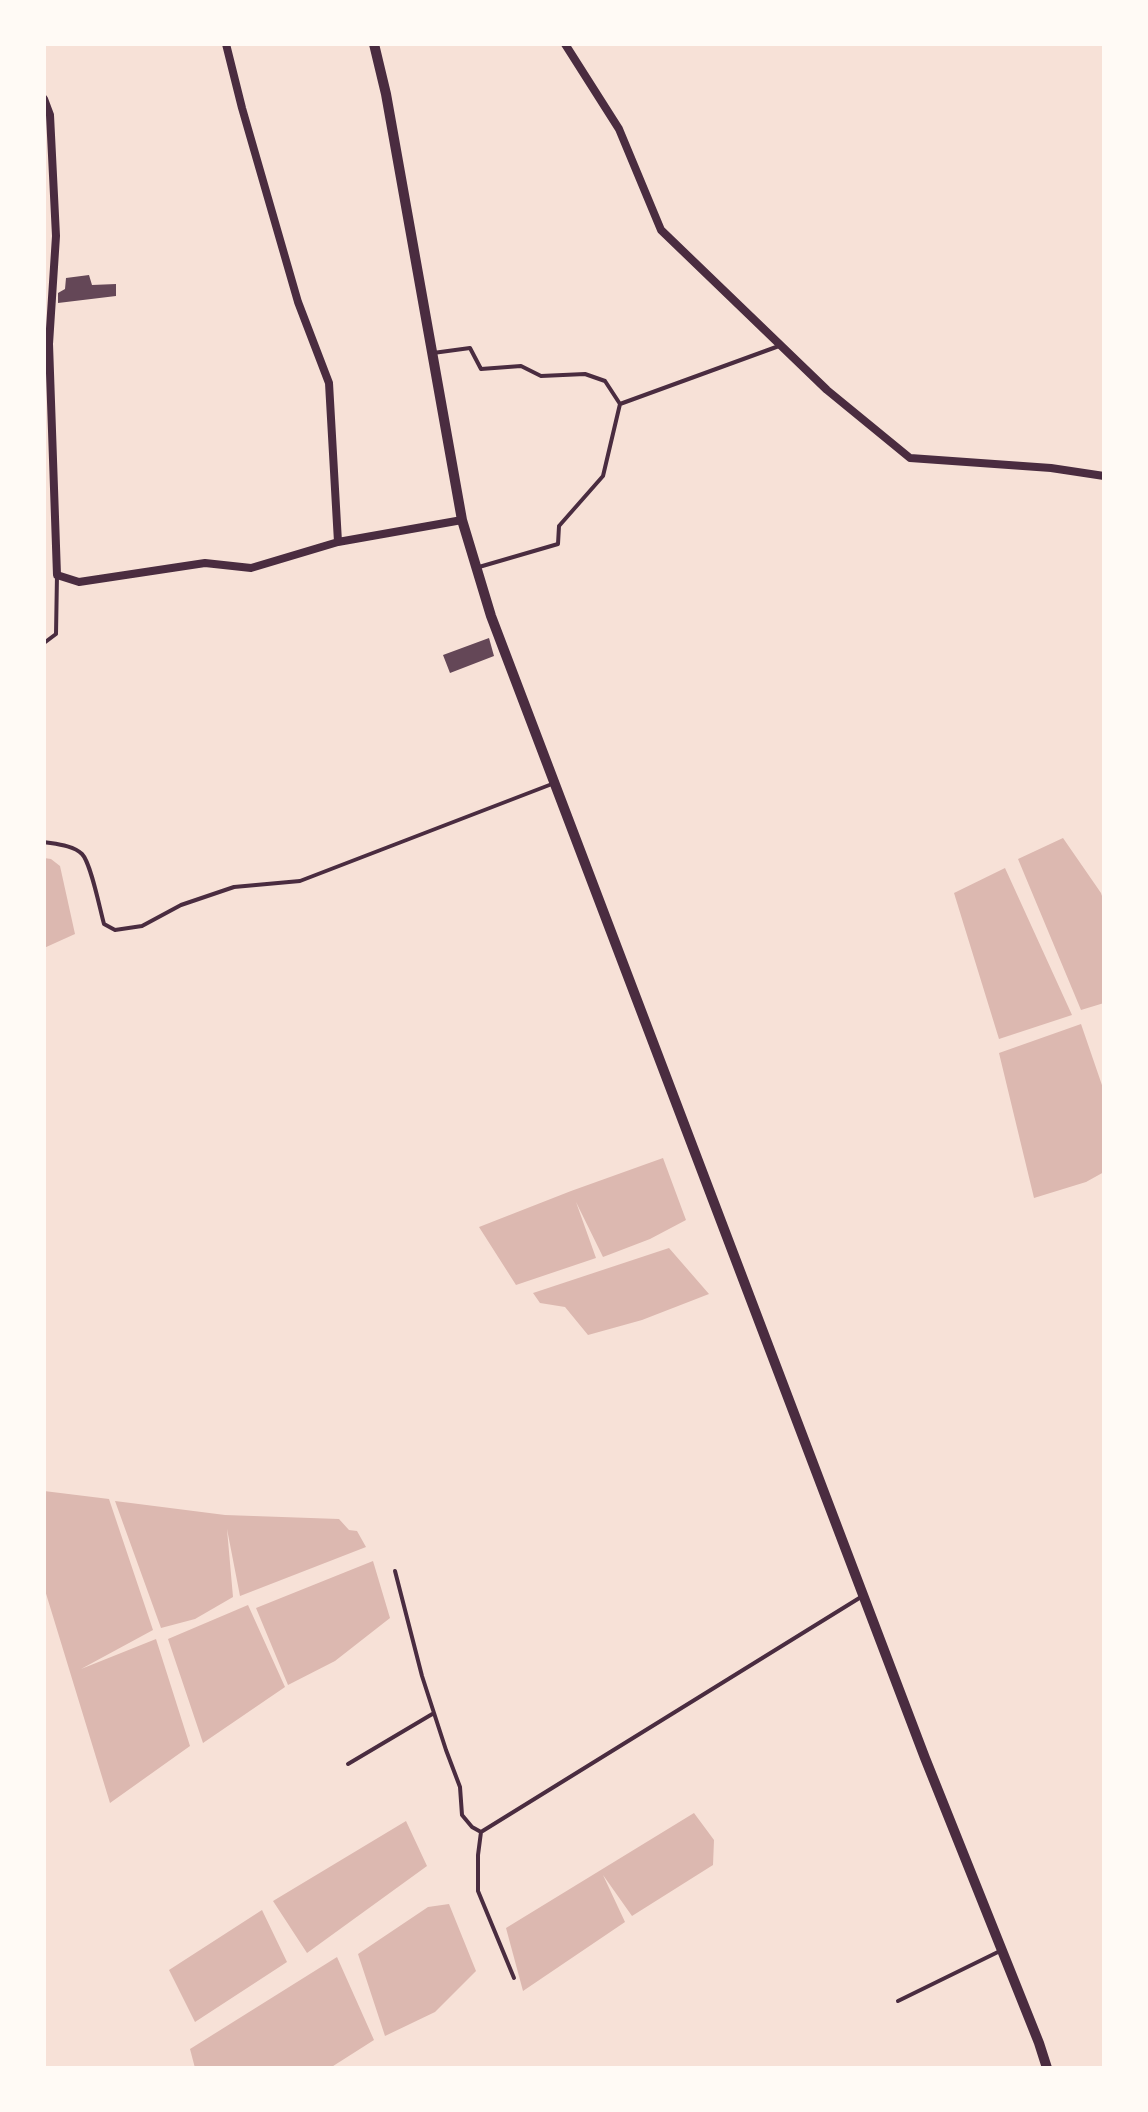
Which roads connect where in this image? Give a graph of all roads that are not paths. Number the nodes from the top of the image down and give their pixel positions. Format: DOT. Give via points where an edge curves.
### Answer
graph roads {
  1 [pos="226,44"];
  2 [pos="374,44"];
  3 [pos="565,44"];
  4 [pos="44,99"];
  5 [pos="781,346"];
  6 [pos="433,353"];
  7 [pos="620,404"];
  8 [pos="1104,476"];
  9 [pos="49,484"];
  10 [pos="462,520"];
  11 [pos="338,542"];
  12 [pos="477,568"];
  13 [pos="57,575"];
  14 [pos="44,643"];
  15 [pos="554,784"];
  16 [pos="44,842"];
  17 [pos="395,1571"];
  18 [pos="863,1596"];
  19 [pos="434,1713"];
  20 [pos="348,1764"];
  21 [pos="481,1832"];
  22 [pos="1002,1950"];
  23 [pos="514,1978"];
  24 [pos="898,2001"];
  25 [pos="1047,2068"];
  1 -- 11 [label="street" via="298,302 329,383"];
  2 -- 6 [label="street"];
  3 -- 5 [label="street" via="619,129 661,230"];
  4 -- 9 [label="street" via="50,115 56,236"];
  5 -- 7 [label="lane"];
  5 -- 8 [label="street" via="910,458"];
  6 -- 7 [label="lane" via="470,348 481,369 521,366 541,376 585,374 605,381"];
  6 -- 10 [label="street"];
  7 -- 12 [label="lane" via="603,476 559,526 558,544"];
  9 -- 13 [label="street"];
  10 -- 11 [label="street"];
  10 -- 12 [label="street"];
  11 -- 13 [label="street" via="251,568 205,563 79,582"];
  12 -- 15 [label="street"];
  13 -- 14 [label="lane" via="56,634"];
  15 -- 16 [label="lane" via="300,881 234,887 181,905 142,926 115,930 104,924 82,854"];
  15 -- 18 [label="street"];
  17 -- 19 [label="lane"];
  18 -- 21 [label="lane"];
  18 -- 22 [label="street"];
  19 -- 20 [label="lane"];
  19 -- 21 [label="lane" via="460,1787 462,1815"];
  21 -- 23 [label="lane" via="478,1891"];
  22 -- 24 [label="lane"];
  22 -- 25 [label="street"];
}
